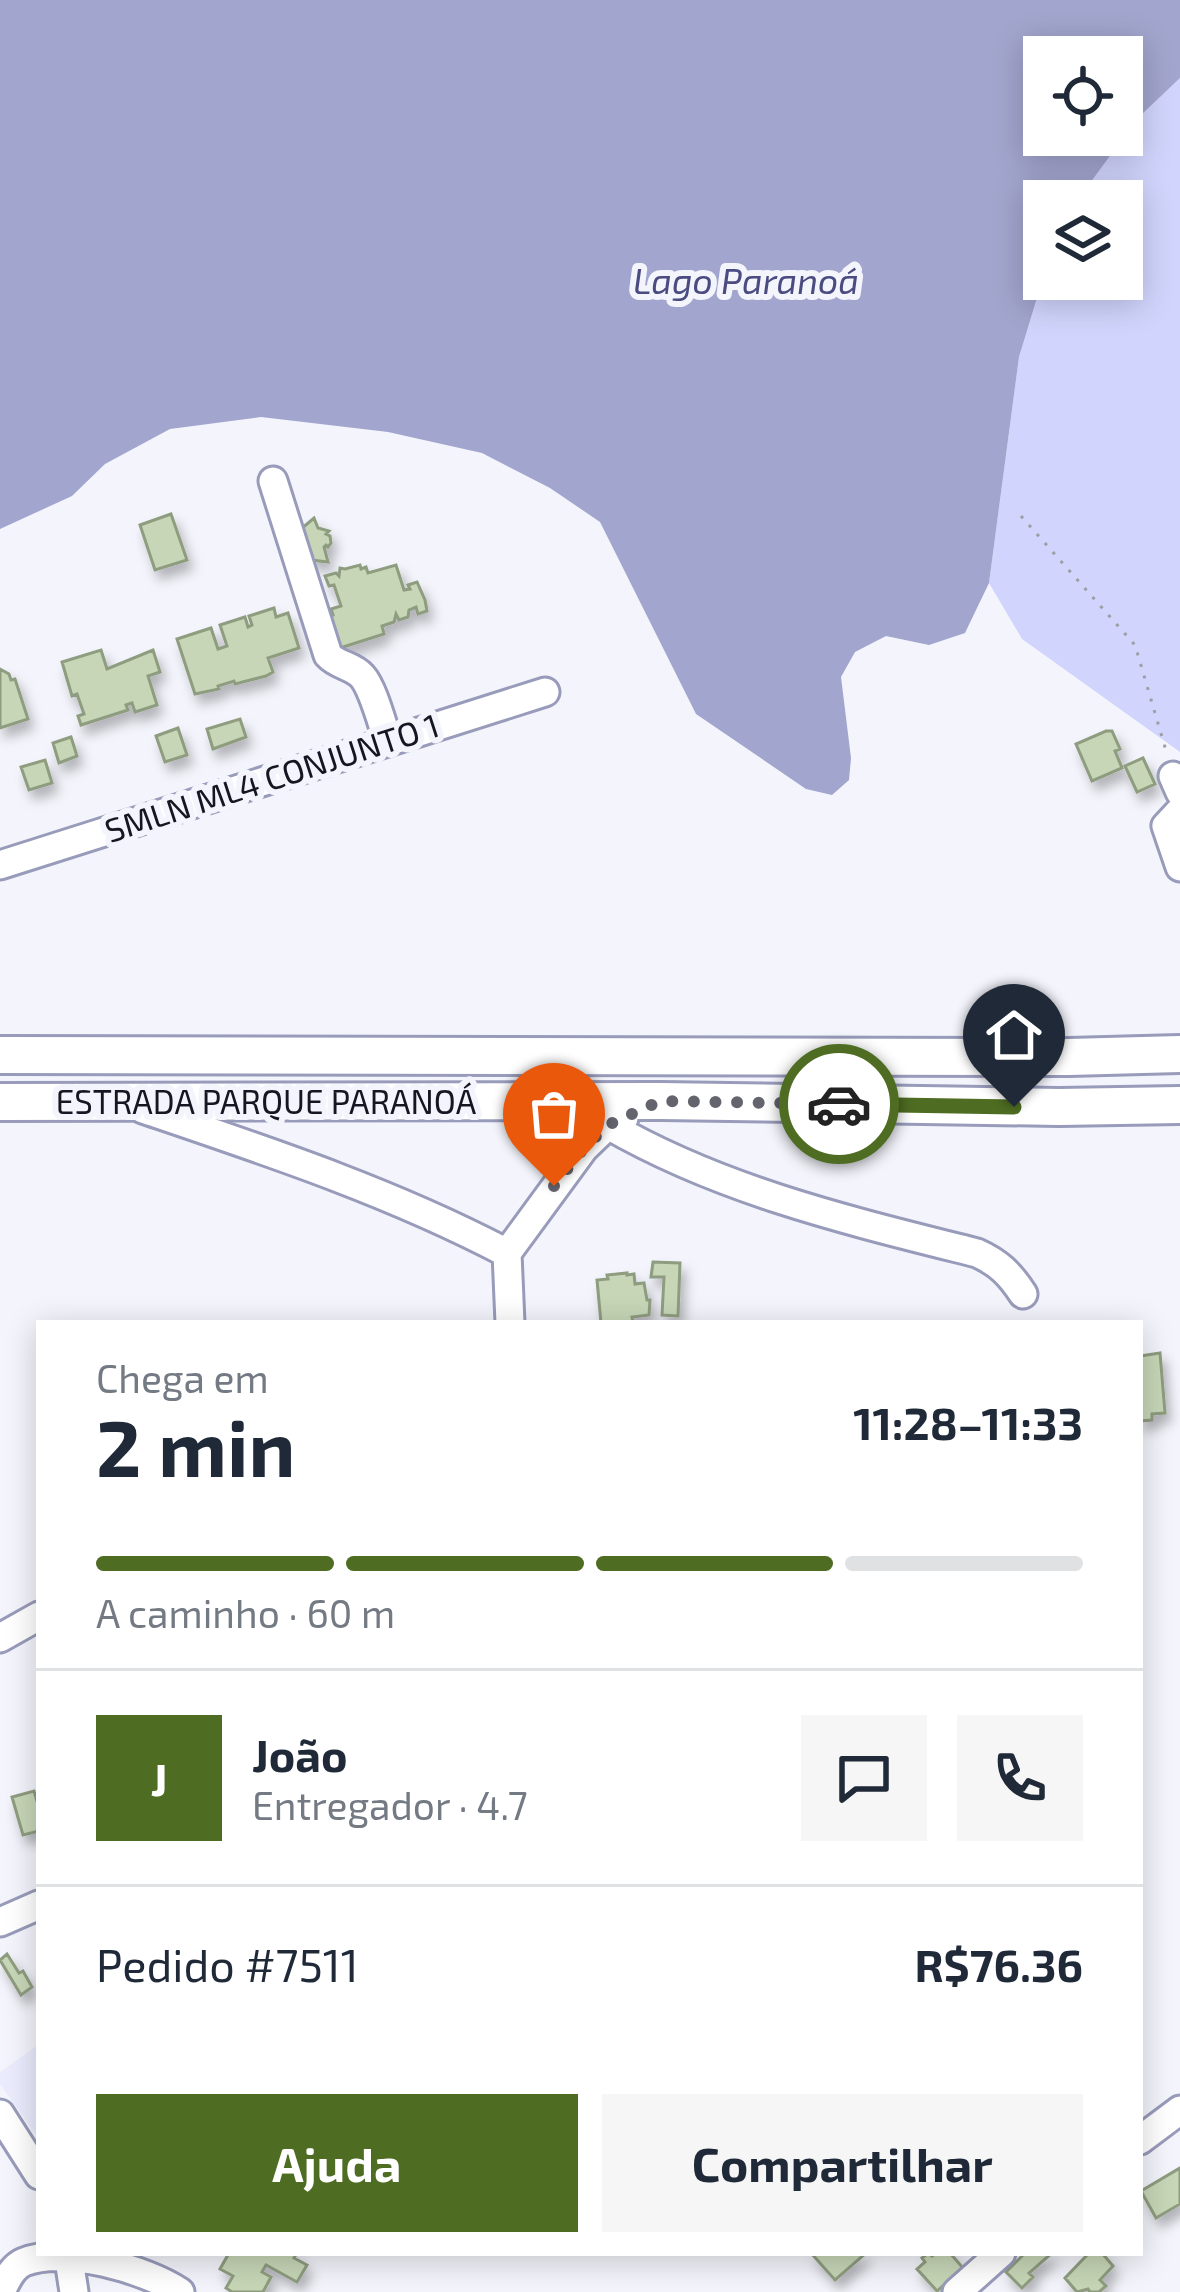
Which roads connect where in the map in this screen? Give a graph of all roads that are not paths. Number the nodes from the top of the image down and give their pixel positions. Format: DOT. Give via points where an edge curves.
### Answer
graph roads {
  1 [pos="273,481"];
  2 [pos="545,692"];
  3 [pos="388,741"];
  4 [pos="1180,811"];
  5 [pos="0,865"];
  6 [pos="1180,867"];
  7 [pos="1,1053"];
  8 [pos="1180,1054"];
  9 [pos="1069,1057"];
  10 [pos="660,1101"];
  11 [pos="0,1102"];
  12 [pos="125,1103"];
  13 [pos="1180,1105"];
  14 [pos="1059,1108"];
  15 [pos="608,1125"];
  16 [pos="507,1253"];
  17 [pos="1023,1294"];
  18 [pos="510,1320"];
  19 [pos="36,1618"];
  20 [pos="0,1638"];
  21 [pos="36,1906"];
  22 [pos="0,1922"];
  23 [pos="1180,2110"];
  24 [pos="0,2114"];
  25 [pos="1143,2138"];
  26 [pos="36,2170"];
  27 [pos="61,2256"];
  28 [pos="68,2256"];
  29 [pos="72,2256"];
  30 [pos="998,2256"];
  31 [pos="1,2292"];
  32 [pos="74,2292"];
  33 [pos="180,2292"];
  34 [pos="957,2292"];
  1 -- 3 [label="street" via="328,655 364,678"];
  2 -- 3 [label="street, SMLN ML4 CONJUNTO 1"];
  3 -- 5 [label="street, SMLN ML4 CONJUNTO 1"];
  4 -- 6 [label="street" via="1166,826"];
  7 -- 9 [label="main road, ESTRADA PARQUE PARANOÁ"];
  8 -- 9 [label="main road, ESTRADA PARQUE PARANOÁ"];
  9 -- 14 [label="main road" via="1040,1080"];
  10 -- 12 [label="main road, ESTRADA PARQUE PARANOÁ"];
  10 -- 14 [label="main road, ESTRADA PARQUE PARANOÁ"];
  10 -- 15 [label="street"];
  11 -- 12 [label="main road, ESTRADA PARQUE PARANOÁ"];
  12 -- 16 [label="street" via="356,1184"];
  13 -- 14 [label="main road, ESTRADA PARQUE PARANOÁ"];
  15 -- 16 [label="street"];
  15 -- 17 [label="street" via="713,1177 977,1252 997,1262"];
  16 -- 18 [label="street"];
  19 -- 20 [label="street"];
  21 -- 22 [label="street"];
  23 -- 25 [label="street"];
  24 -- 26 [label="street"];
  27 -- 31 [label="street" via="20,2264"];
  28 -- 32 [label="street"];
  29 -- 33 [label="street"];
  30 -- 34 [label="street"];
}
